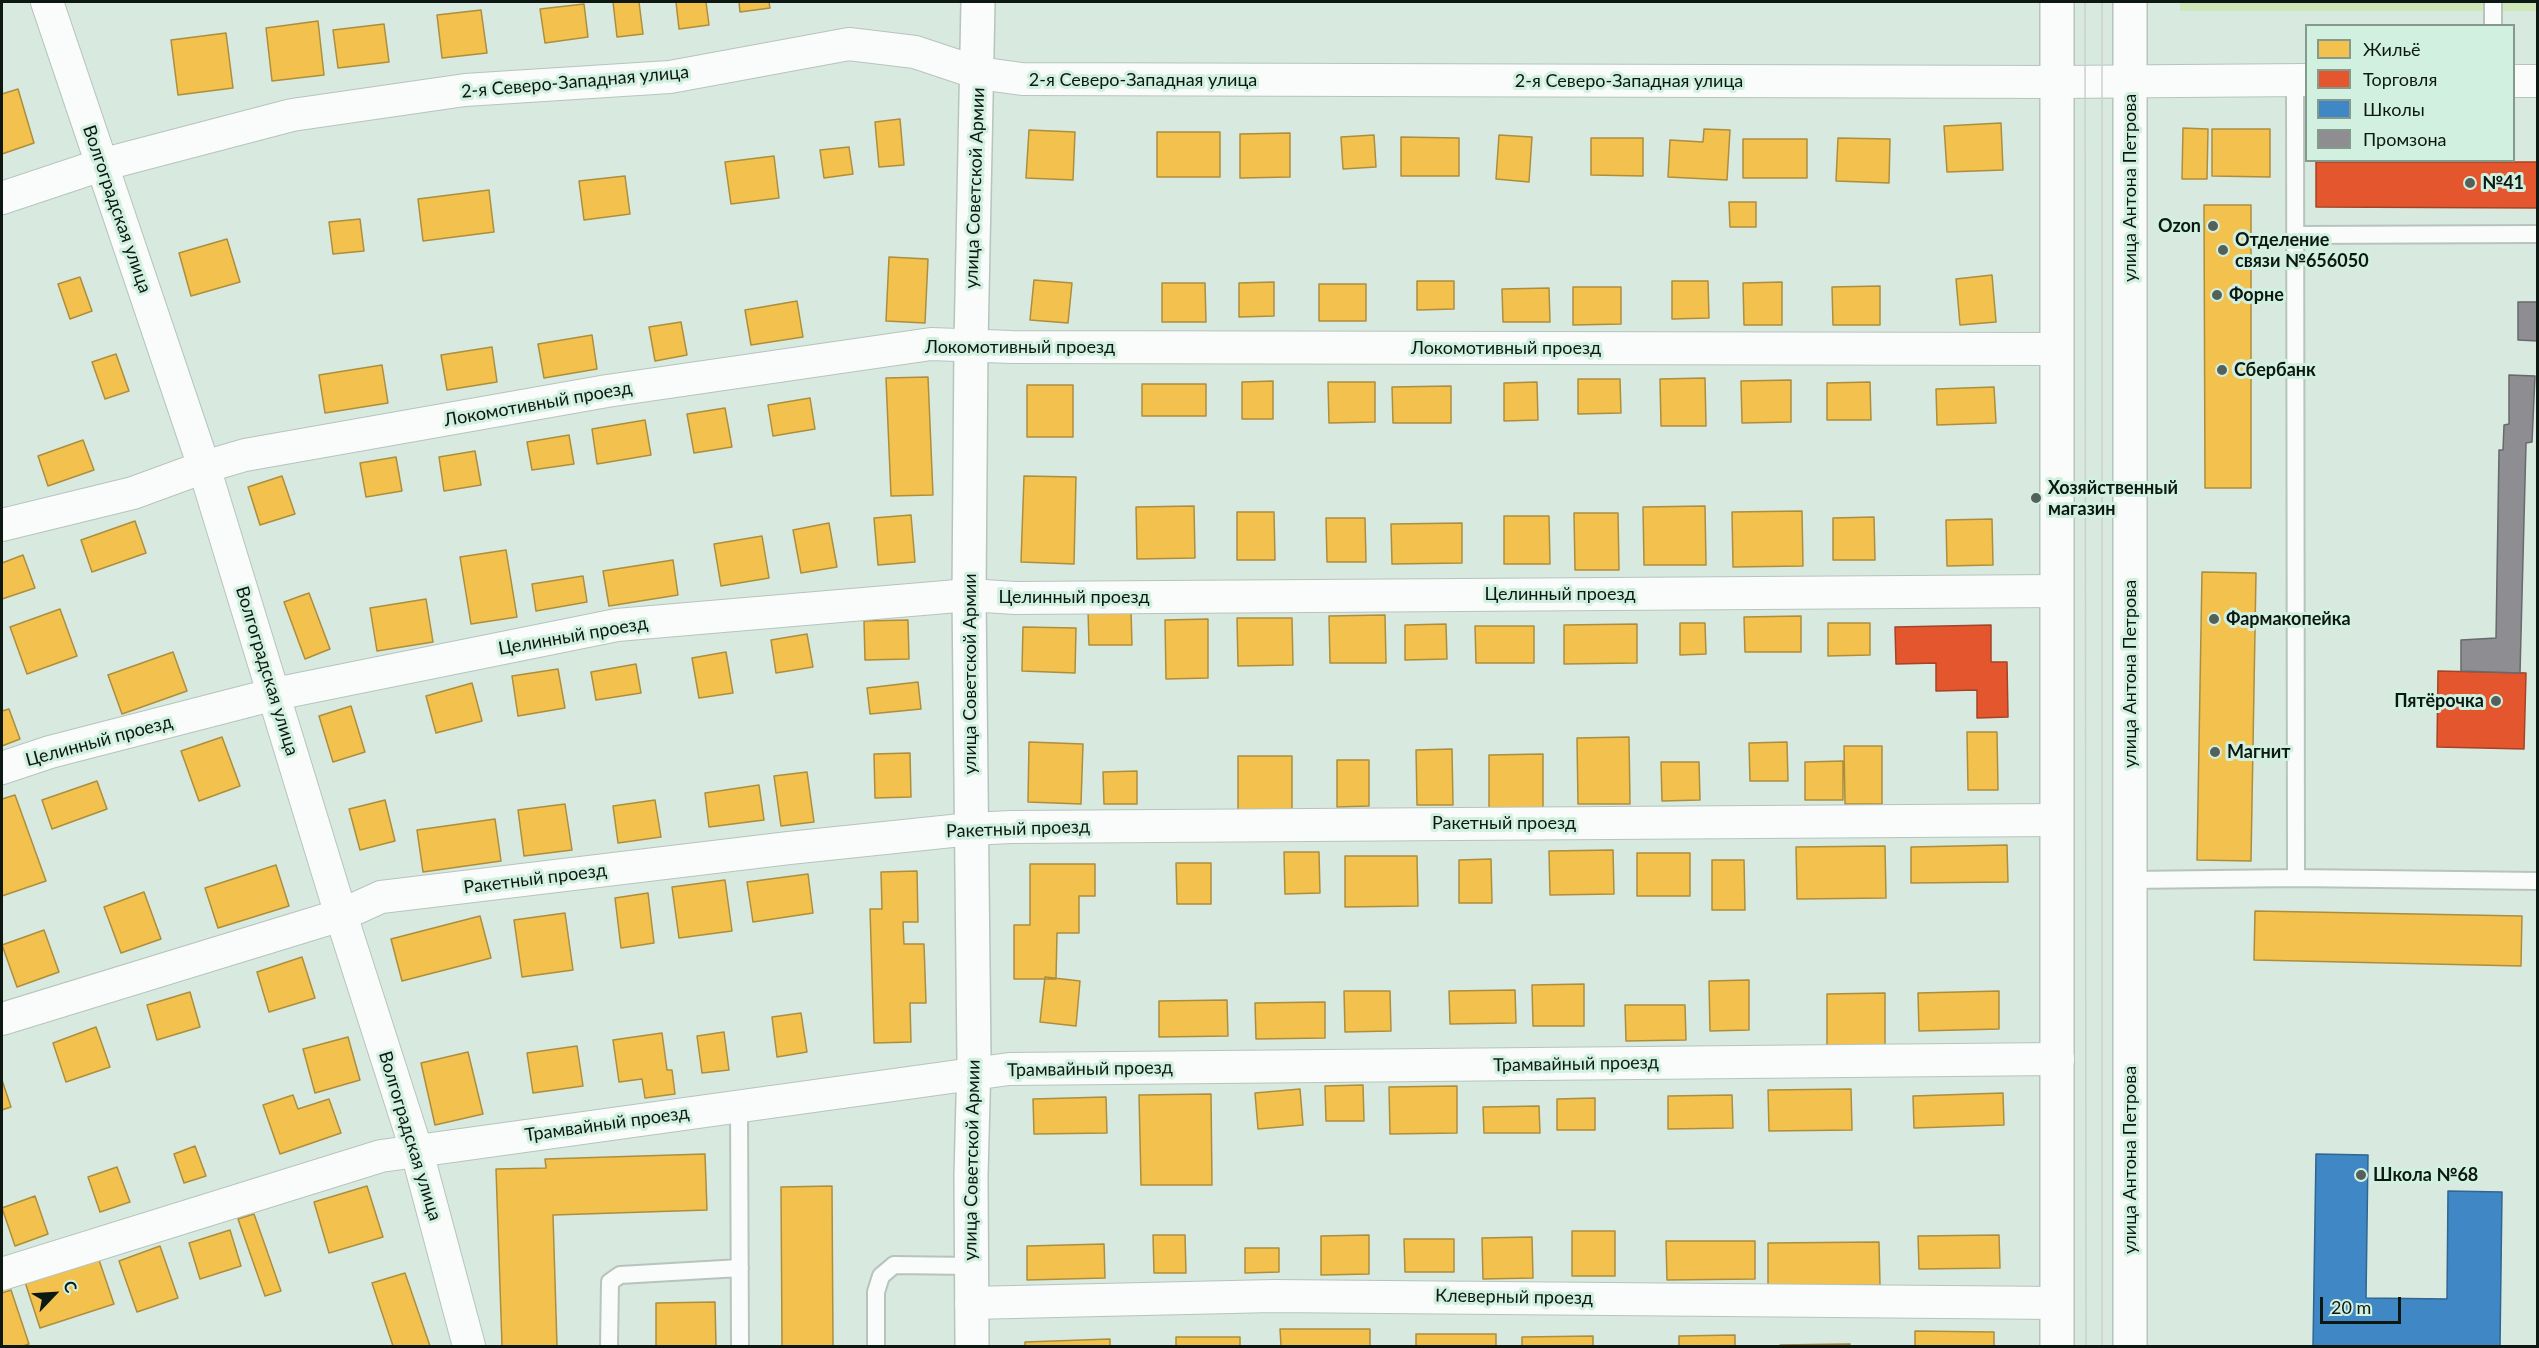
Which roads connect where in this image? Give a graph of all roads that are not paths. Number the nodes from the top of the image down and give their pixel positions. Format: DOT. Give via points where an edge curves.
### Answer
graph roads {
  1 [pos="47,2"];
  2 [pos="978,2"];
  3 [pos="2057,2"];
  4 [pos="2130,2"];
  5 [pos="2493,2"];
  6 [pos="2493,24"];
  7 [pos="978,73"];
  8 [pos="2301,80"];
  9 [pos="2130,81"];
  10 [pos="2515,81"];
  11 [pos="2538,81"];
  12 [pos="2057,82"];
  13 [pos="102,165"];
  14 [pos="2,198"];
  15 [pos="2538,234"];
  16 [pos="2296,235"];
  17 [pos="971,344"];
  18 [pos="2057,349"];
  19 [pos="204,467"];
  20 [pos="2,525"];
  21 [pos="2057,591"];
  22 [pos="969,595"];
  23 [pos="275,694"];
  24 [pos="2,768"];
  25 [pos="2057,820"];
  26 [pos="971,829"];
  27 [pos="2296,878"];
  28 [pos="2131,880"];
  29 [pos="2538,881"];
  30 [pos="341,915"];
  31 [pos="2,1019"];
  32 [pos="2058,1059"];
  33 [pos="974,1073"];
  34 [pos="739,1105"];
  35 [pos="417,1152"];
  36 [pos="971,1266"];
  37 [pos="740,1268"];
  38 [pos="2,1274"];
  39 [pos="972,1303"];
  40 [pos="2057,1303"];
  41 [pos="469,1347"];
  42 [pos="609,1347"];
  43 [pos="740,1347"];
  44 [pos="876,1347"];
  45 [pos="972,1347"];
  46 [pos="2057,1347"];
  47 [pos="2130,1347"];
  1 -- 13 [label="street, Волгоградская улица"];
  2 -- 7 [label="main road, улица Советской Армии"];
  3 -- 12 [label="main road"];
  4 -- 9 [label="main road, улица Антона Петрова"];
  5 -- 6 [label="lane"];
  7 -- 12 [label="street, 2-я Северо-Западная улица" via="1022,80"];
  7 -- 13 [label="street, 2-я Северо-Западная улица" via="915,52 849,44 670,77 465,90 292,115"];
  7 -- 17 [label="main road, улица Советской Армии"];
  8 -- 9 [label="street, 2-я Северо-Западная улица"];
  8 -- 16 [label="lane"];
  9 -- 12 [label="street, 2-я Северо-Западная улица"];
  9 -- 28 [label="main road, улица Антона Петрова"];
  10 -- 11 [label="street"];
  12 -- 18 [label="main road"];
  13 -- 14 [label="street, 2-я Северо-Западная улица"];
  13 -- 19 [label="street, Волгоградская улица"];
  15 -- 16 [label="lane"];
  16 -- 27 [label="lane"];
  17 -- 18 [label="street, Локомотивный проезд"];
  17 -- 19 [label="street, Локомотивный проезд" via="931,344 607,391 245,455"];
  17 -- 22 [label="main road, улица Советской Армии"];
  18 -- 21 [label="main road"];
  19 -- 20 [label="street, Локомотивный проезд" via="133,492"];
  19 -- 23 [label="street, Волгоградская улица"];
  21 -- 22 [label="street, Целинный проезд" via="1015,598"];
  21 -- 25 [label="main road"];
  22 -- 23 [label="street, Целинный проезд" via="617,625"];
  22 -- 26 [label="main road, улица Советской Армии"];
  23 -- 24 [label="street, Целинный проезд"];
  23 -- 30 [label="street, Волгоградская улица"];
  25 -- 26 [label="street, Ракетный проезд"];
  25 -- 32 [label="main road"];
  26 -- 30 [label="street, Ракетный проезд" via="381,897"];
  26 -- 33 [label="main road, улица Советской Армии"];
  27 -- 28 [label="lane"];
  27 -- 29 [label="lane"];
  28 -- 47 [label="main road, улица Антона Петрова"];
  30 -- 31 [label="street, Ракетный проезд"];
  30 -- 35 [label="street, Волгоградская улица"];
  32 -- 33 [label="street, Трамвайный проезд" via="1009,1069"];
  32 -- 40 [label="main road"];
  33 -- 34 [label="street, Трамвайный проезд"];
  33 -- 36 [label="main road, улица Советской Армии"];
  34 -- 35 [label="street, Трамвайный проезд"];
  34 -- 37 [label="lane"];
  35 -- 38 [label="street, Трамвайный проезд" via="381,1156"];
  35 -- 41 [label="street, Волгоградская улица"];
  36 -- 39 [label="main road, улица Советской Армии"];
  36 -- 44 [label="lane" via="894,1265 881,1276 876,1292"];
  37 -- 42 [label="lane" via="620,1275 610,1282"];
  37 -- 43 [label="lane"];
  39 -- 40 [label="street, Клеверный проезд" via="1308,1296"];
  39 -- 45 [label="main road, улица Советской Армии"];
  40 -- 46 [label="main road"];
}
